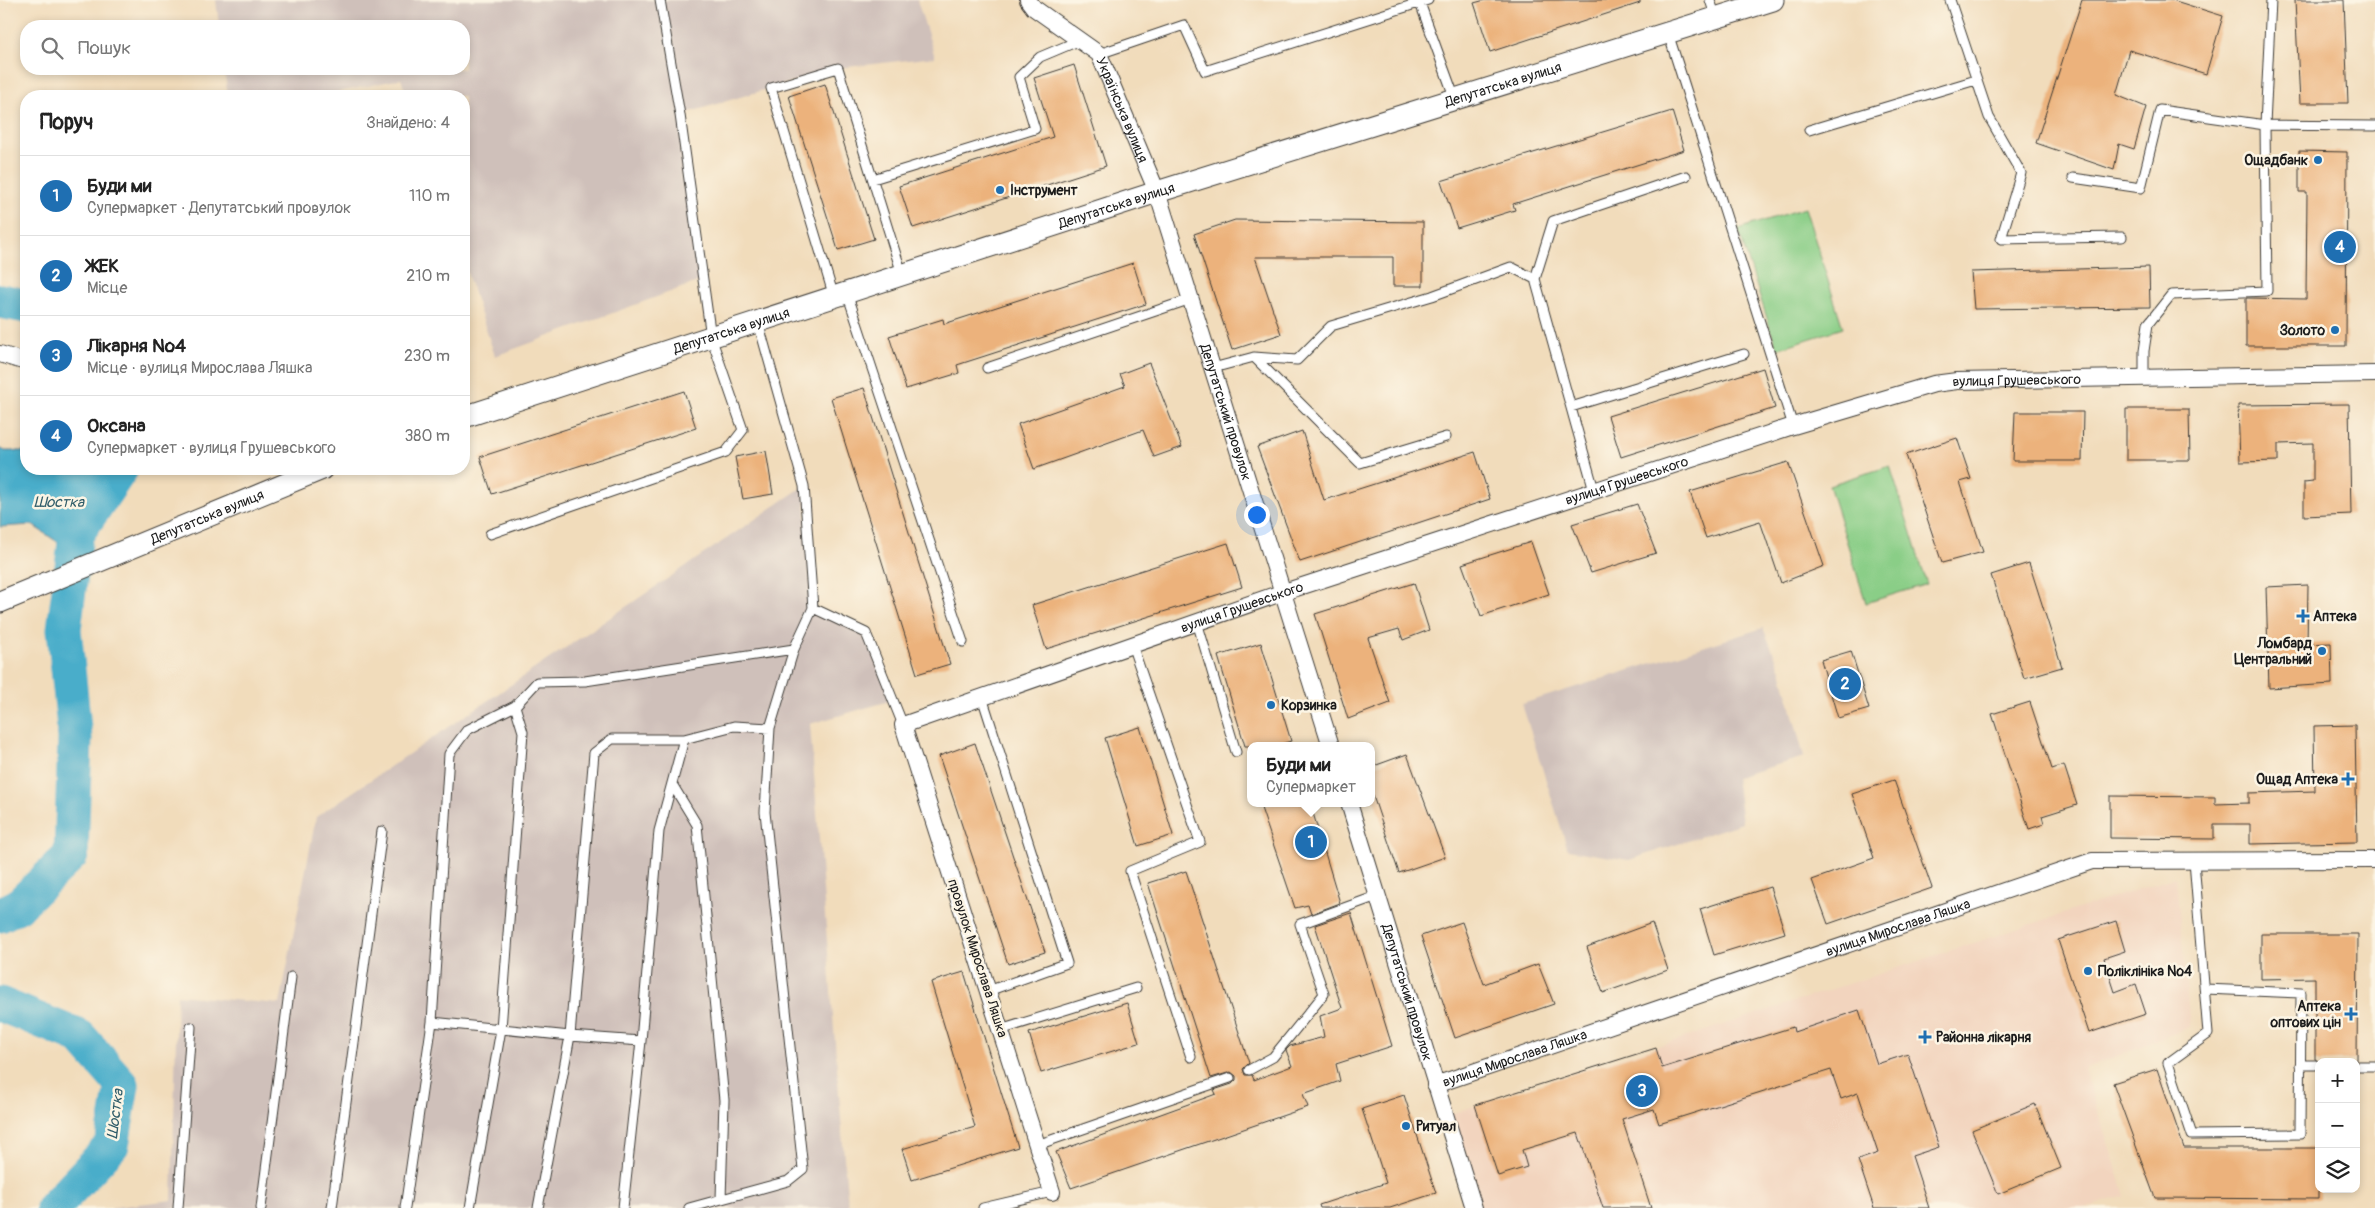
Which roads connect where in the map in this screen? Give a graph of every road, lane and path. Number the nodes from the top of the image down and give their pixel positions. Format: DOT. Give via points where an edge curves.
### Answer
graph roads {
  1 [pos="660,0"];
  2 [pos="1028,0"];
  3 [pos="1773,0"];
  4 [pos="1950,0"];
  5 [pos="2271,0"];
  6 [pos="1424,1"];
  7 [pos="1713,9"];
  8 [pos="1668,33"];
  9 [pos="1078,41"];
  10 [pos="1099,54"];
  11 [pos="1976,80"];
  12 [pos="1455,99"];
  13 [pos="2265,125"];
  14 [pos="2375,126"];
  15 [pos="1809,130"];
  16 [pos="1686,176"];
  17 [pos="2073,178"];
  18 [pos="873,179"];
  19 [pos="1157,192"];
  20 [pos="2122,238"];
  21 [pos="903,275"];
  22 [pos="1535,279"];
  23 [pos="841,295"];
  24 [pos="1191,299"];
  25 [pos="758,322"];
  26 [pos="711,337"];
  27 [pos="0,354"];
  28 [pos="1744,354"];
  29 [pos="1254,357"];
  30 [pos="20,360"];
  31 [pos="987,368"];
  32 [pos="1213,368"];
  33 [pos="2375,374"];
  34 [pos="2144,378"];
  35 [pos="1571,408"];
  36 [pos="470,415"];
  37 [pos="1793,426"];
  38 [pos="1446,437"];
  39 [pos="307,475"];
  40 [pos="1594,490"];
  41 [pos="490,534"];
  42 [pos="1284,592"];
  43 [pos="5,600"];
  44 [pos="813,608"];
  45 [pos="1197,622"];
  46 [pos="963,642"];
  47 [pos="1132,645"];
  48 [pos="794,649"];
  49 [pos="982,697"];
  50 [pos="515,706"];
  51 [pos="903,725"];
  52 [pos="770,728"];
  53 [pos="684,739"];
  54 [pos="1330,742"];
  55 [pos="1236,752"];
  56 [pos="672,784"];
  57 [pos="1350,807"];
  58 [pos="382,831"];
  59 [pos="2375,860"];
  60 [pos="2194,861"];
  61 [pos="1377,896"];
  62 [pos="291,977"];
  63 [pos="1136,988"];
  64 [pos="2205,989"];
  65 [pos="988,991"];
  66 [pos="432,1022"];
  67 [pos="191,1027"];
  68 [pos="501,1029"];
  69 [pos="1000,1030"];
  70 [pos="570,1036"];
  71 [pos="641,1041"];
  72 [pos="1191,1057"];
  73 [pos="2300,1065"];
  74 [pos="2315,1065"];
  75 [pos="2360,1066"];
  76 [pos="2375,1066"];
  77 [pos="1248,1070"];
  78 [pos="1230,1078"];
  79 [pos="1435,1085"];
  80 [pos="1037,1145"];
  81 [pos="1052,1192"];
  82 [pos="721,1199"];
  83 [pos="178,1208"];
  84 [pos="261,1208"];
  85 [pos="332,1208"];
  86 [pos="405,1208"];
  87 [pos="470,1208"];
  88 [pos="538,1208"];
  89 [pos="623,1208"];
  90 [pos="688,1208"];
  91 [pos="983,1208"];
  92 [pos="1474,1208"];
  1 -- 26 [label="lane" via="680,115"];
  2 -- 9 [label="street, Українська вулиця"];
  3 -- 7 [label="street, Депутатська вулиця"];
  4 -- 11 [label="lane"];
  5 -- 13 [label="lane"];
  6 -- 10 [label="lane" via="1205,71 1184,25"];
  6 -- 12 [label="lane"];
  7 -- 8 [label="street, Депутатська вулиця"];
  8 -- 12 [label="street, Депутатська вулиця"];
  8 -- 37 [label="lane"];
  9 -- 10 [label="street, Українська вулиця"];
  9 -- 18 [label="lane" via="1040,57 1020,77 1035,129"];
  10 -- 19 [label="street, Українська вулиця"];
  11 -- 15 [label="lane"];
  11 -- 20 [label="lane" via="1989,117 2021,173 2001,238"];
  12 -- 19 [label="street, Депутатська вулиця"];
  13 -- 14 [label="lane"];
  13 -- 17 [label="lane" via="2160,110 2141,188"];
  13 -- 34 [label="lane" via="2267,291 2171,295 2148,324"];
  16 -- 22 [label="lane" via="1553,221"];
  18 -- 21 [label="lane"];
  18 -- 23 [label="lane" via="838,68 771,88"];
  19 -- 21 [label="street, Депутатська вулиця"];
  19 -- 24 [label="street, Депутатський провулок"];
  21 -- 23 [label="street, Депутатська вулиця"];
  22 -- 29 [label="lane" via="1511,267 1432,296 1331,326 1297,360"];
  22 -- 35 [label="lane"];
  23 -- 25 [label="street, Депутатська вулиця"];
  23 -- 46 [label="lane"];
  24 -- 31 [label="lane"];
  24 -- 32 [label="street, Депутатський провулок"];
  25 -- 26 [label="street, Депутатська вулиця"];
  25 -- 44 [label="lane" via="804,486"];
  26 -- 36 [label="street, Депутатська вулиця"];
  26 -- 41 [label="lane" via="743,430 726,452"];
  27 -- 30 [label="street"];
  28 -- 35 [label="lane"];
  29 -- 32 [label="lane"];
  29 -- 38 [label="lane" via="1360,463"];
  32 -- 42 [label="street, Депутатський провулок"];
  33 -- 34 [label="street, вулиця Грушевського"];
  34 -- 37 [label="street, вулиця Грушевського" via="1934,384"];
  35 -- 40 [label="lane"];
  37 -- 40 [label="street, вулиця Грушевського"];
  39 -- 43 [label="street, Депутатська вулиця"];
  40 -- 42 [label="street, вулиця Грушевського"];
  42 -- 45 [label="street, вулиця Грушевського"];
  42 -- 54 [label="street, Депутатський провулок"];
  44 -- 48 [label="lane"];
  44 -- 51 [label="lane" via="866,632"];
  45 -- 47 [label="street, вулиця Грушевського"];
  45 -- 55 [label="lane"];
  47 -- 49 [label="street, вулиця Грушевського"];
  47 -- 72 [label="lane" via="1200,842 1130,871"];
  48 -- 50 [label="lane" via="585,681 537,682"];
  48 -- 52 [label="lane"];
  49 -- 51 [label="street, вулиця Грушевського"];
  49 -- 65 [label="lane" via="1067,963"];
  50 -- 66 [label="lane" via="468,730 449,754"];
  50 -- 68 [label="lane" via="523,732"];
  51 -- 65 [label="street, провулок Мирослава Ляшка"];
  52 -- 53 [label="lane" via="734,726"];
  52 -- 82 [label="lane" via="765,812 802,1169 788,1180"];
  53 -- 56 [label="lane"];
  53 -- 70 [label="lane" via="612,739 594,753"];
  56 -- 71 [label="lane" via="659,831"];
  56 -- 82 [label="lane" via="697,825 724,1100"];
  57 -- 61 [label="street, Депутатський провулок"];
  58 -- 85 [label="lane"];
  59 -- 60 [label="street, вулиця Мирослава Ляшка"];
  60 -- 64 [label="lane"];
  60 -- 79 [label="street, вулиця Мирослава Ляшка" via="2092,861"];
  61 -- 77 [label="lane" via="1300,924 1324,994 1272,1057"];
  61 -- 79 [label="street, Депутатський провулок"];
  62 -- 84 [label="lane"];
  63 -- 69 [label="lane"];
  64 -- 73 [label="lane" via="2300,993"];
  64 -- 73 [label="lane" via="2208,1034 2168,1063 2192,1135 2300,1134"];
  65 -- 69 [label="street, провулок Мирослава Ляшка"];
  66 -- 68 [label="lane"];
  66 -- 86 [label="lane"];
  67 -- 83 [label="lane"];
  68 -- 70 [label="lane"];
  68 -- 87 [label="lane"];
  69 -- 80 [label="street, провулок Мирослава Ляшка"];
  70 -- 71 [label="lane"];
  70 -- 88 [label="lane"];
  71 -- 89 [label="lane"];
  73 -- 74 [label="lane"];
  75 -- 76 [label="lane"];
  78 -- 80 [label="lane"];
  79 -- 92 [label="street, Депутатський провулок"];
  80 -- 81 [label="street, провулок Мирослава Ляшка"];
  81 -- 91 [label="lane"];
  82 -- 90 [label="lane"];
}
